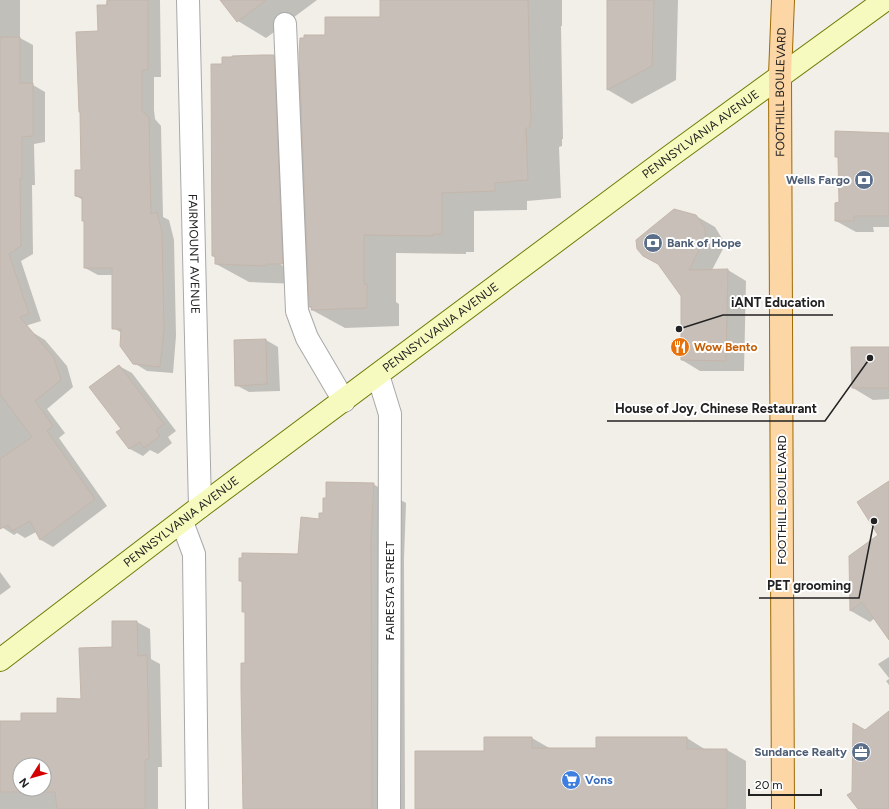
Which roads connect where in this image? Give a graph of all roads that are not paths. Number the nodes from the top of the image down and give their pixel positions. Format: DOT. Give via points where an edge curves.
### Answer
graph roads {
  1 [pos="188,0"];
  2 [pos="783,0"];
  3 [pos="885,0"];
  4 [pos="284,24"];
  5 [pos="780,75"];
  6 [pos="378,375"];
  7 [pos="344,401"];
  8 [pos="200,508"];
  9 [pos="182,522"];
  10 [pos="0,660"];
  11 [pos="197,809"];
  12 [pos="389,809"];
  13 [pos="783,809"];
  1 -- 8 [label="street, FAIRMOUNT AVENUE"];
  2 -- 5 [label="main road, FOOTHILL BOULEVARD"];
  3 -- 5 [label="main road, PENNSYLVANIA AVENUE"];
  4 -- 7 [label="street" via="297,311 307,338"];
  5 -- 6 [label="main road, PENNSYLVANIA AVENUE"];
  5 -- 13 [label="main road, FOOTHILL BOULEVARD"];
  6 -- 7 [label="main road, PENNSYLVANIA AVENUE"];
  6 -- 12 [label="street, FAIRESTA STREET" via="390,414"];
  7 -- 8 [label="main road, PENNSYLVANIA AVENUE"];
  8 -- 9 [label="main road, PENNSYLVANIA AVENUE"];
  9 -- 10 [label="main road, PENNSYLVANIA AVENUE"];
  9 -- 11 [label="street" via="194,554"];
}
